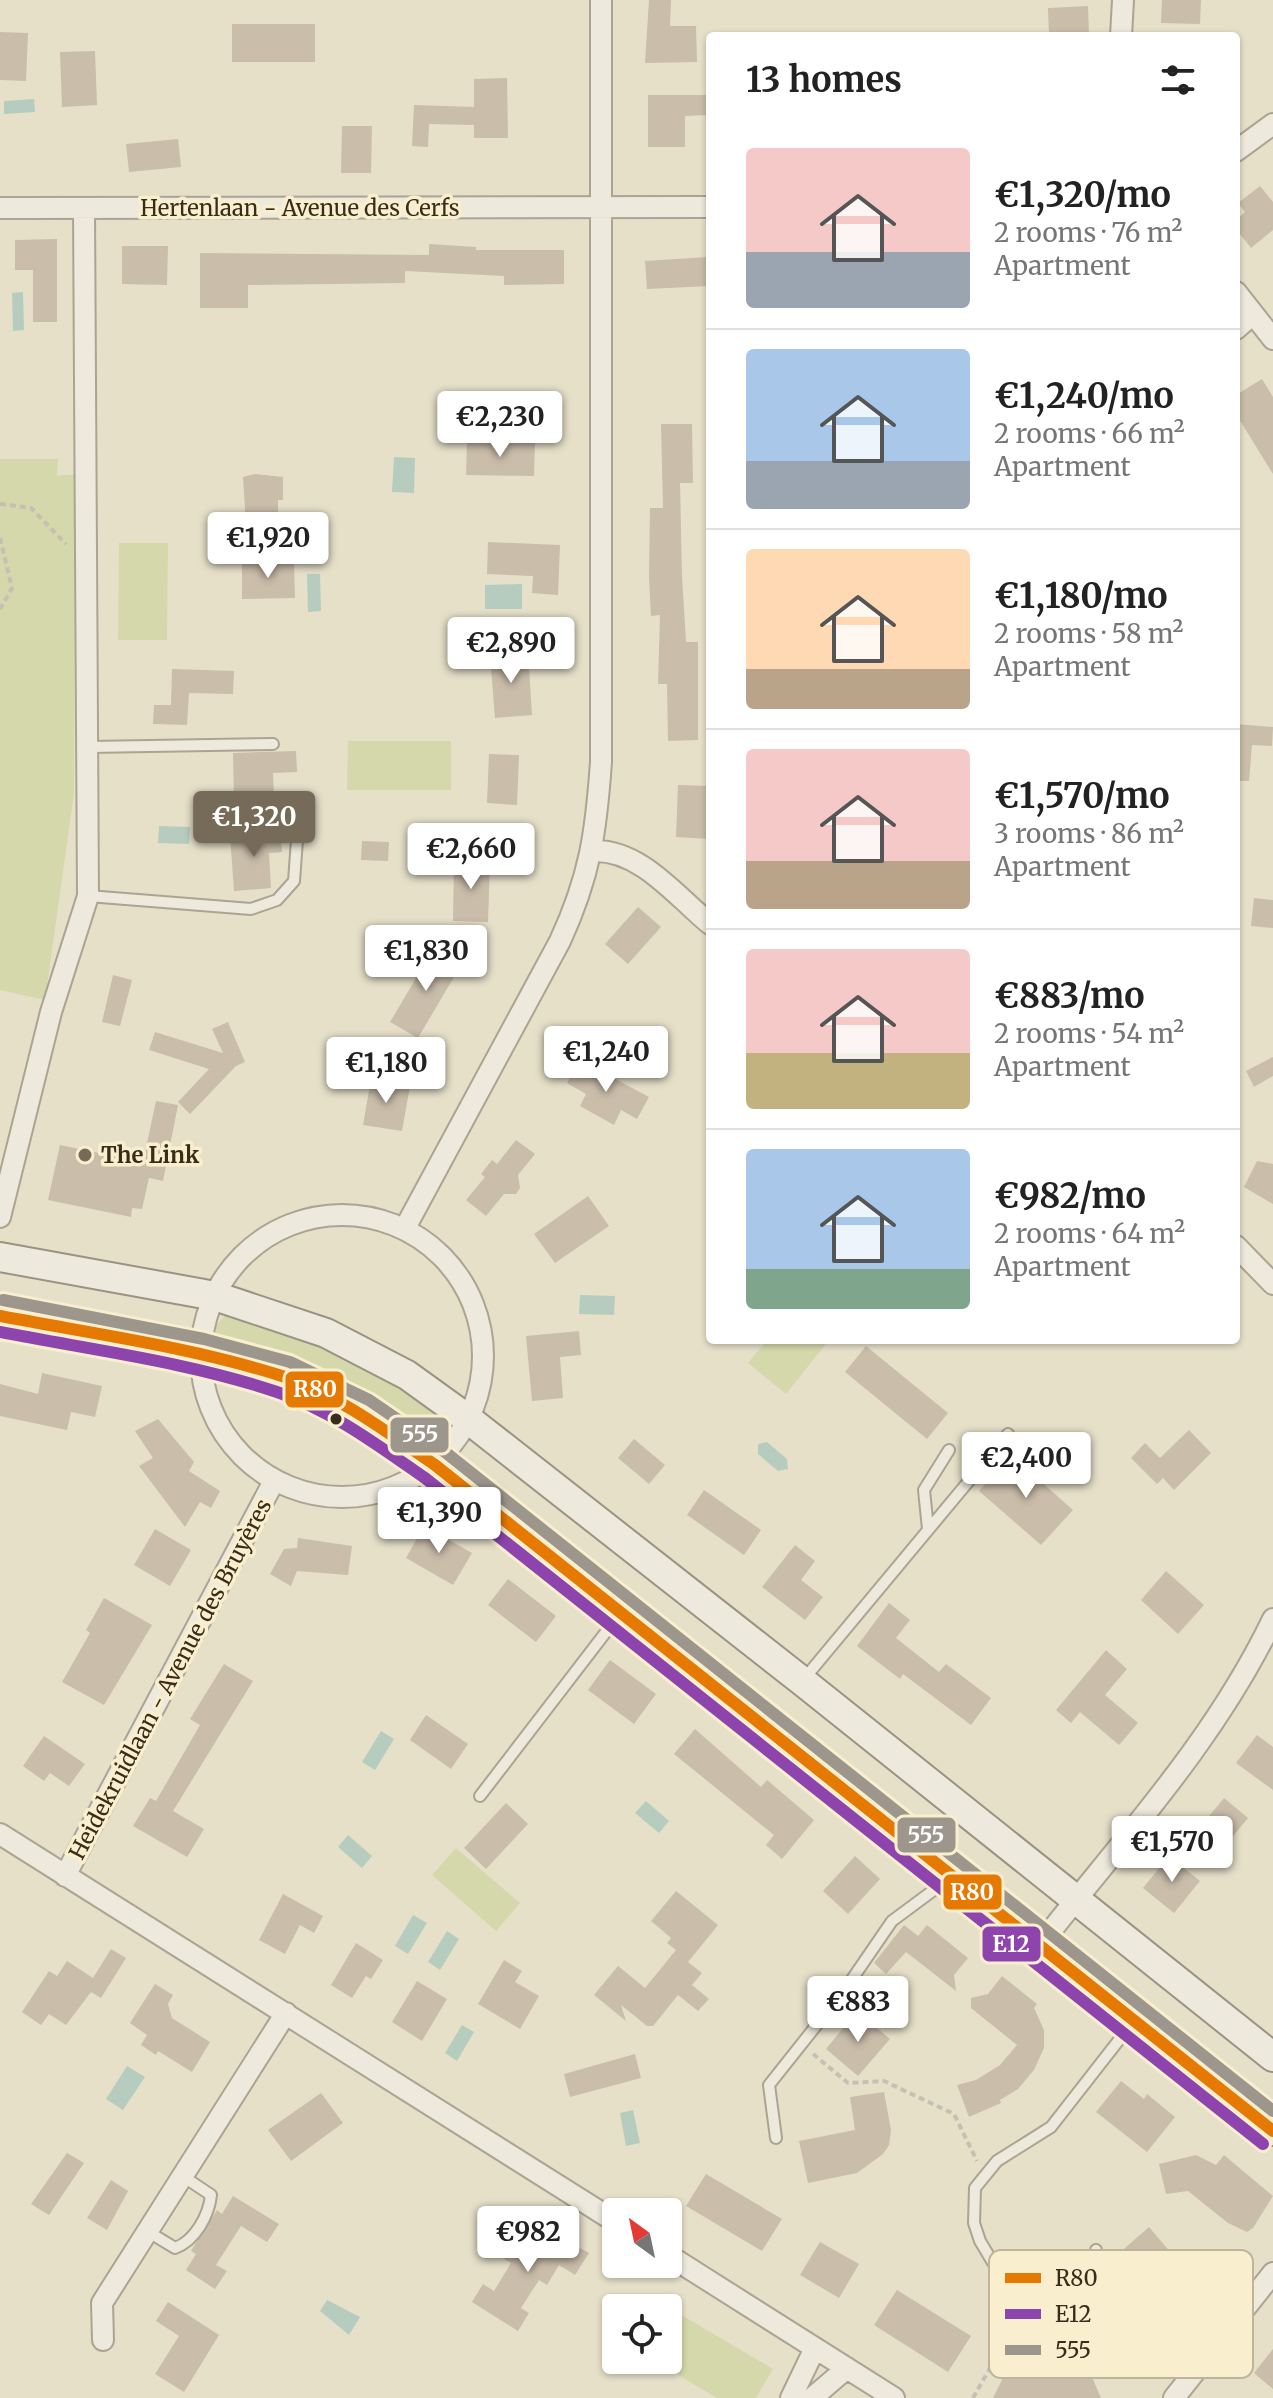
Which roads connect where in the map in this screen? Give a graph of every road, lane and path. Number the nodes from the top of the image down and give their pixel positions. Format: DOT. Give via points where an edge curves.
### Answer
graph roads {
  1 [pos="601,0"];
  2 [pos="1123,0"];
  3 [pos="1121,32"];
  4 [pos="1273,124"];
  5 [pos="1240,148"];
  6 [pos="601,207"];
  7 [pos="706,207"];
  8 [pos="0,208"];
  9 [pos="84,209"];
  10 [pos="1240,297"];
  11 [pos="1253,314"];
  12 [pos="1240,325"];
  13 [pos="1273,339"];
  14 [pos="0,504"];
  15 [pos="0,538"];
  16 [pos="86,565"];
  17 [pos="0,609"];
  18 [pos="273,744"];
  19 [pos="89,747"];
  20 [pos="297,840"];
  21 [pos="593,851"];
  22 [pos="88,896"];
  23 [pos="706,921"];
  24 [pos="0,1217"];
  25 [pos="405,1228"];
  26 [pos="1240,1250"];
  27 [pos="0,1257"];
  28 [pos="1273,1284"];
  29 [pos="215,1296"];
  30 [pos="0,1316"];
  31 [pos="201,1355"];
  32 [pos="468,1419"];
  33 [pos="1008,1434"];
  34 [pos="949,1450"];
  35 [pos="435,1465"];
  36 [pos="274,1481"];
  37 [pos="928,1529"];
  38 [pos="619,1615"];
  39 [pos="1273,1619"];
  40 [pos="802,1681"];
  41 [pos="480,1796"];
  42 [pos="0,1834"];
  43 [pos="65,1876"];
  44 [pos="952,1876"];
  45 [pos="1076,1899"];
  46 [pos="1039,1946"];
  47 [pos="286,2013"];
  48 [pos="1134,2021"];
  49 [pos="801,2045"];
  50 [pos="1273,2057"];
  51 [pos="1273,2131"];
  52 [pos="776,2138"];
  53 [pos="984,2174"];
  54 [pos="181,2175"];
  55 [pos="602,2213"];
  56 [pos="147,2231"];
  57 [pos="989,2254"];
  58 [pos="682,2264"];
  59 [pos="1273,2273"];
  60 [pos="1253,2298"];
  61 [pos="103,2340"];
  62 [pos="815,2348"];
  63 [pos="847,2368"];
  64 [pos="989,2369"];
  65 [pos="1190,2378"];
  66 [pos="791,2398"];
  67 [pos="812,2398"];
  68 [pos="894,2398"];
  69 [pos="973,2398"];
  70 [pos="1174,2398"];
  1 -- 6 [label="street"];
  2 -- 3 [label="street"];
  4 -- 5 [label="street"];
  6 -- 7 [label="street, Hertenlaan - Avenue des Cerfs"];
  6 -- 9 [label="street, Hertenlaan - Avenue des Cerfs"];
  6 -- 21 [label="street" via="601,762"];
  8 -- 9 [label="street, Hertenlaan - Avenue des Cerfs"];
  9 -- 16 [label="street"];
  10 -- 11 [label="street"];
  11 -- 12 [label="street"];
  11 -- 13 [label="street"];
  14 -- 16 [label="path" via="31,508"];
  15 -- 17 [label="path" via="12,588"];
  16 -- 19 [label="street"];
  18 -- 19 [label="lane"];
  19 -- 22 [label="street"];
  20 -- 22 [label="lane" via="294,881 277,900 251,909"];
  21 -- 23 [label="street" via="627,857"];
  21 -- 25 [label="street" via="581,896 560,941"];
  22 -- 24 [label="street" via="51,1012"];
  25 -- 29 [label="street" via="358,1214 313,1216 279,1227 240,1256"];
  25 -- 32 [label="street" via="428,1242 461,1278 479,1317 481,1383"];
  26 -- 28 [label="street"];
  27 -- 29 [label="street"];
  29 -- 31 [label="street"];
  29 -- 32 [label="street" via="368,1352"];
  30 -- 31 [label="street"];
  31 -- 35 [label="street" via="251,1366 314,1390 361,1414"];
  31 -- 36 [label="street" via="210,1409 228,1441"];
  32 -- 35 [label="street"];
  32 -- 40 [label="street"];
  33 -- 37 [label="lane"];
  34 -- 37 [label="lane" via="924,1490"];
  35 -- 36 [label="street" via="386,1492 352,1499 322,1498"];
  35 -- 38 [label="street"];
  36 -- 43 [label="street, Heidekruidlaan - Avenue des Bruyères"];
  37 -- 40 [label="lane"];
  38 -- 41 [label="lane"];
  38 -- 44 [label="street"];
  39 -- 45 [label="street" via="1228,1704"];
  40 -- 45 [label="street"];
  42 -- 43 [label="street"];
  43 -- 47 [label="street"];
  44 -- 46 [label="street"];
  44 -- 49 [label="lane" via="892,1921"];
  45 -- 46 [label="street"];
  45 -- 50 [label="street"];
  46 -- 48 [label="street"];
  47 -- 54 [label="street"];
  47 -- 55 [label="street"];
  48 -- 51 [label="street"];
  48 -- 53 [label="lane" via="1051,2127"];
  49 -- 52 [label="lane" via="769,2085"];
  49 -- 53 [label="path" via="848,2083 884,2081 954,2114"];
  53 -- 57 [label="lane" via="973,2203 977,2232"];
  54 -- 56 [label="street"];
  54 -- 56 [label="lane" via="211,2195 210,2209 187,2244 175,2248"];
  56 -- 61 [label="street" via="102,2303"];
  58 -- 62 [label="street"];
  59 -- 60 [label="street"];
  62 -- 63 [label="street"];
  62 -- 66 [label="street"];
  63 -- 67 [label="street"];
  63 -- 68 [label="street"];
  64 -- 69 [label="path"];
  65 -- 70 [label="street"];
}
